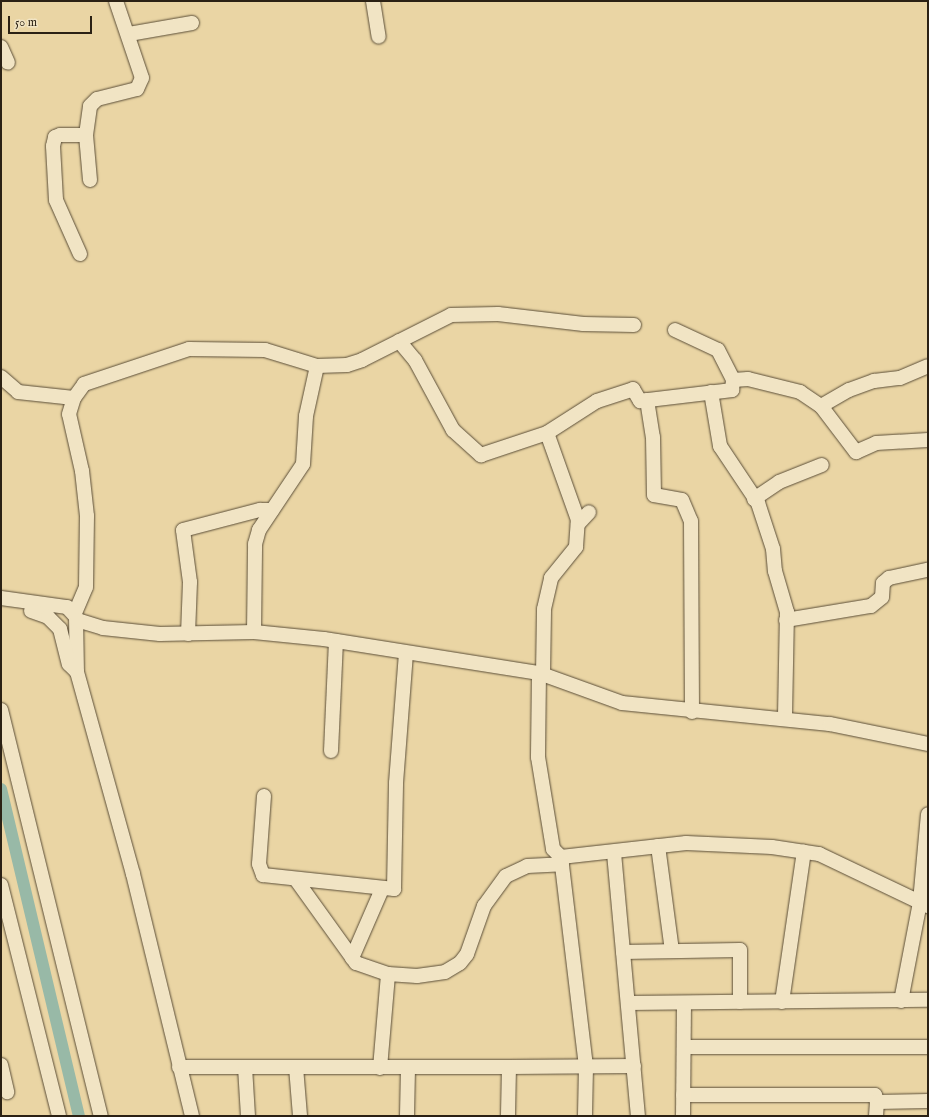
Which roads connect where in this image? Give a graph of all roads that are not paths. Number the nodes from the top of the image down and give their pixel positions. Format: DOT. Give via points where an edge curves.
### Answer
graph roads {
  1 [pos="116,1"];
  2 [pos="373,1"];
  3 [pos="192,23"];
  4 [pos="129,34"];
  5 [pos="379,37"];
  6 [pos="1,47"];
  7 [pos="8,63"];
  8 [pos="86,135"];
  9 [pos="90,180"];
  10 [pos="76,246"];
  11 [pos="634,325"];
  12 [pos="675,330"];
  13 [pos="399,341"];
  14 [pos="317,366"];
  15 [pos="928,366"];
  16 [pos="1,377"];
  17 [pos="733,380"];
  18 [pos="712,392"];
  19 [pos="74,398"];
  20 [pos="647,400"];
  21 [pos="821,406"];
  22 [pos="547,433"];
  23 [pos="928,440"];
  24 [pos="822,465"];
  25 [pos="754,499"];
  26 [pos="272,510"];
  27 [pos="589,512"];
  28 [pos="578,524"];
  29 [pos="928,570"];
  30 [pos="1,598"];
  31 [pos="1,605"];
  32 [pos="76,619"];
  33 [pos="786,620"];
  34 [pos="60,629"];
  35 [pos="254,632"];
  36 [pos="188,634"];
  37 [pos="336,641"];
  38 [pos="406,652"];
  39 [pos="77,672"];
  40 [pos="541,674"];
  41 [pos="1,710"];
  42 [pos="692,712"];
  43 [pos="785,719"];
  44 [pos="928,744"];
  45 [pos="331,751"];
  46 [pos="264,796"];
  47 [pos="928,814"];
  48 [pos="658,846"];
  49 [pos="804,852"];
  50 [pos="614,854"];
  51 [pos="562,860"];
  52 [pos="297,880"];
  53 [pos="1,885"];
  54 [pos="382,889"];
  55 [pos="924,904"];
  56 [pos="672,951"];
  57 [pos="623,952"];
  58 [pos="352,958"];
  59 [pos="388,974"];
  60 [pos="928,1000"];
  61 [pos="902,1001"];
  62 [pos="740,1002"];
  63 [pos="782,1002"];
  64 [pos="628,1003"];
  65 [pos="684,1003"];
  66 [pos="684,1047"];
  67 [pos="928,1047"];
  68 [pos="1,1065"];
  69 [pos="634,1066"];
  70 [pos="179,1067"];
  71 [pos="245,1067"];
  72 [pos="296,1067"];
  73 [pos="509,1067"];
  74 [pos="586,1067"];
  75 [pos="380,1068"];
  76 [pos="408,1068"];
  77 [pos="7,1092"];
  78 [pos="684,1095"];
  79 [pos="928,1101"];
  80 [pos="876,1109"];
  81 [pos="59,1116"];
  82 [pos="101,1116"];
  83 [pos="192,1116"];
  84 [pos="248,1116"];
  85 [pos="300,1116"];
  86 [pos="407,1116"];
  87 [pos="508,1116"];
  88 [pos="585,1116"];
  89 [pos="638,1116"];
  90 [pos="683,1116"];
  1 -- 4 [label="street"];
  2 -- 5 [label="street"];
  3 -- 4 [label="street"];
  4 -- 8 [label="street" via="141,84 137,89 93,101 87,113"];
  6 -- 7 [label="street"];
  8 -- 9 [label="street"];
  8 -- 10 [label="street" via="60,135 54,141 56,200"];
  11 -- 13 [label="street" via="583,324 498,314 451,315"];
  12 -- 17 [label="street" via="718,350"];
  13 -- 14 [label="street" via="347,365"];
  13 -- 22 [label="street" via="414,360 453,430 481,456"];
  14 -- 19 [label="street" via="265,350 189,349 84,384"];
  14 -- 26 [label="street" via="306,416 303,464"];
  15 -- 21 [label="street" via="900,378 874,381 849,390"];
  16 -- 19 [label="street" via="18,392"];
  17 -- 18 [label="street" via="732,390"];
  17 -- 21 [label="street" via="772,383 800,392"];
  18 -- 20 [label="street"];
  18 -- 25 [label="street" via="720,446"];
  19 -- 32 [label="street" via="69,414 82,471 87,516 86,586"];
  20 -- 22 [label="street" via="640,401 634,389 597,401"];
  20 -- 42 [label="street" via="653,437 654,495 682,500 691,521"];
  21 -- 23 [label="street" via="856,452 876,444"];
  22 -- 28 [label="street" via="574,501"];
  24 -- 25 [label="street" via="779,482"];
  25 -- 33 [label="street" via="762,513 773,548"];
  26 -- 35 [label="street" via="259,530 255,544"];
  26 -- 36 [label="street" via="260,510 183,530 190,582"];
  27 -- 28 [label="street"];
  28 -- 40 [label="street" via="576,547 551,578 544,609"];
  29 -- 33 [label="street" via="889,578 883,583 882,597 871,606"];
  30 -- 32 [label="street" via="67,607"];
  31 -- 34 [label="street" via="43,614"];
  32 -- 34 [label="street" via="70,630"];
  32 -- 36 [label="street" via="130,632"];
  32 -- 39 [label="street"];
  33 -- 43 [label="street"];
  34 -- 39 [label="street" via="69,664"];
  35 -- 36 [label="street"];
  35 -- 37 [label="street"];
  37 -- 38 [label="street"];
  37 -- 45 [label="street"];
  38 -- 40 [label="street"];
  38 -- 54 [label="street" via="396,782 396,886"];
  39 -- 70 [label="street" via="133,874"];
  40 -- 42 [label="street" via="622,703"];
  40 -- 51 [label="street" via="538,757 553,849"];
  41 -- 82 [label="street"];
  42 -- 43 [label="street"];
  43 -- 44 [label="street" via="874,731"];
  46 -- 52 [label="street" via="260,871 268,877"];
  47 -- 55 [label="street"];
  48 -- 49 [label="street" via="686,843"];
  48 -- 50 [label="street"];
  48 -- 56 [label="street"];
  49 -- 55 [label="street" via="819,854"];
  49 -- 63 [label="street"];
  50 -- 51 [label="street"];
  50 -- 57 [label="street"];
  51 -- 59 [label="street" via="527,866 506,876 484,906 467,954 460,963 445,972 417,976"];
  51 -- 74 [label="street"];
  52 -- 54 [label="street"];
  52 -- 58 [label="street"];
  53 -- 81 [label="street"];
  54 -- 58 [label="street"];
  55 -- 61 [label="street"];
  56 -- 57 [label="street"];
  56 -- 62 [label="street" via="740,950"];
  57 -- 64 [label="street"];
  58 -- 59 [label="street" via="367,969"];
  59 -- 75 [label="street"];
  60 -- 61 [label="street"];
  61 -- 63 [label="street"];
  62 -- 63 [label="street"];
  62 -- 65 [label="street"];
  64 -- 65 [label="street"];
  64 -- 69 [label="street"];
  65 -- 66 [label="street"];
  66 -- 67 [label="street"];
  66 -- 78 [label="street"];
  68 -- 77 [label="street"];
  69 -- 74 [label="street"];
  69 -- 89 [label="street"];
  70 -- 71 [label="street"];
  70 -- 83 [label="street"];
  71 -- 72 [label="street"];
  71 -- 84 [label="street"];
  72 -- 75 [label="street"];
  72 -- 85 [label="street"];
  73 -- 74 [label="street"];
  73 -- 76 [label="street"];
  73 -- 87 [label="street"];
  74 -- 88 [label="street"];
  75 -- 76 [label="street"];
  76 -- 86 [label="street"];
  78 -- 80 [label="street" via="875,1096"];
  78 -- 90 [label="street"];
  79 -- 80 [label="street"];
}
